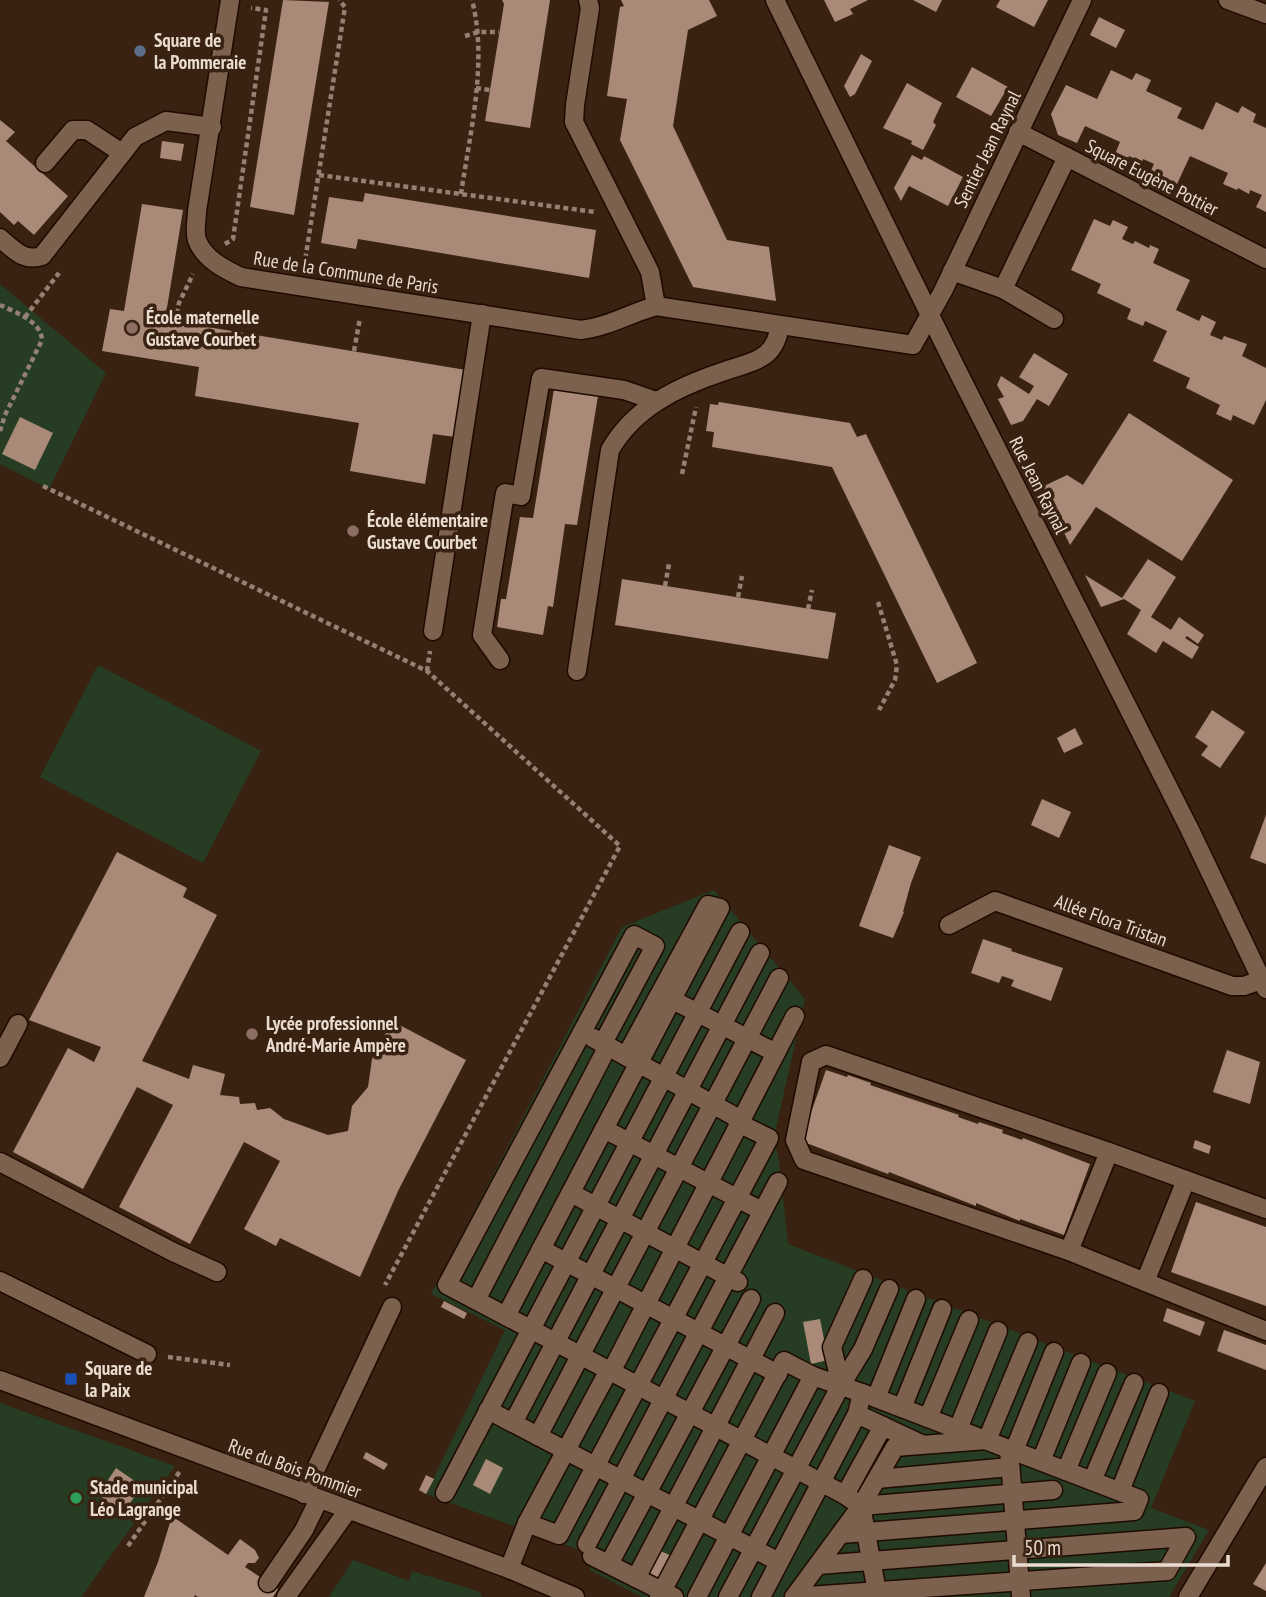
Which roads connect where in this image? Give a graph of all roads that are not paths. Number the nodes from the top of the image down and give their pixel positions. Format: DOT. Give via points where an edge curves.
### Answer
graph roads {
  1 [pos="230,0"];
  2 [pos="589,0"];
  3 [pos="775,0"];
  4 [pos="1082,0"];
  5 [pos="1228,0"];
  6 [pos="1266,14"];
  7 [pos="212,127"];
  8 [pos="1018,132"];
  9 [pos="122,153"];
  10 [pos="1067,157"];
  11 [pos="45,163"];
  12 [pos="0,238"];
  13 [pos="1266,259"];
  14 [pos="953,271"];
  15 [pos="1003,289"];
  16 [pos="656,306"];
  17 [pos="482,314"];
  18 [pos="929,314"];
  19 [pos="1054,318"];
  20 [pos="780,326"];
  21 [pos="656,401"];
  22 [pos="460,458"];
  23 [pos="440,498"];
  24 [pos="433,631"];
  25 [pos="500,660"];
  26 [pos="577,671"];
  27 [pos="949,925"];
  28 [pos="740,932"];
  29 [pos="760,953"];
  30 [pos="615,970"];
  31 [pos="779,978"];
  32 [pos="637,981"];
  33 [pos="1264,984"];
  34 [pos="666,996"];
  35 [pos="697,1013"];
  36 [pos="795,1016"];
  37 [pos="18,1024"];
  38 [pos="722,1025"];
  39 [pos="582,1032"];
  40 [pos="747,1038"];
  41 [pos="605,1045"];
  42 [pos="776,1054"];
  43 [pos="0,1058"];
  44 [pos="632,1060"];
  45 [pos="663,1077"];
  46 [pos="687,1090"];
  47 [pos="712,1104"];
  48 [pos="740,1124"];
  49 [pos="604,1129"];
  50 [pos="629,1142"];
  51 [pos="1109,1152"];
  52 [pos="653,1155"];
  53 [pos="0,1162"];
  54 [pos="679,1168"];
  55 [pos="1186,1180"];
  56 [pos="778,1182"];
  57 [pos="709,1184"];
  58 [pos="571,1193"];
  59 [pos="737,1198"];
  60 [pos="595,1206"];
  61 [pos="1266,1209"];
  62 [pos="762,1211"];
  63 [pos="619,1219"];
  64 [pos="645,1233"];
  65 [pos="541,1249"];
  66 [pos="675,1249"];
  67 [pos="1069,1251"];
  68 [pos="566,1262"];
  69 [pos="702,1263"];
  70 [pos="217,1272"];
  71 [pos="590,1275"];
  72 [pos="733,1279"];
  73 [pos="863,1279"];
  74 [pos="0,1281"];
  75 [pos="1145,1282"];
  76 [pos="616,1289"];
  77 [pos="889,1289"];
  78 [pos="751,1299"];
  79 [pos="916,1299"];
  80 [pos="475,1300"];
  81 [pos="646,1304"];
  82 [pos="392,1307"];
  83 [pos="942,1309"];
  84 [pos="775,1313"];
  85 [pos="506,1316"];
  86 [pos="673,1319"];
  87 [pos="969,1320"];
  88 [pos="530,1329"];
  89 [pos="998,1331"];
  90 [pos="1266,1331"];
  91 [pos="699,1332"];
  92 [pos="555,1342"];
  93 [pos="1028,1342"];
  94 [pos="725,1346"];
  95 [pos="1054,1352"];
  96 [pos="147,1354"];
  97 [pos="580,1356"];
  98 [pos="750,1359"];
  99 [pos="1081,1363"];
  100 [pos="611,1372"];
  101 [pos="1107,1373"];
  102 [pos="778,1374"];
  103 [pos="813,1376"];
  104 [pos="0,1380"];
  105 [pos="1134,1383"];
  106 [pos="841,1385"];
  107 [pos="638,1386"];
  108 [pos="1159,1393"];
  109 [pos="869,1395"];
  110 [pos="663,1399"];
  111 [pos="902,1408"];
  112 [pos="488,1410"];
  113 [pos="690,1414"];
  114 [pos="857,1414"];
  115 [pos="928,1418"];
  116 [pos="513,1423"];
  117 [pos="883,1426"];
  118 [pos="715,1427"];
  119 [pos="958,1429"];
  120 [pos="538,1436"];
  121 [pos="987,1440"];
  122 [pos="743,1443"];
  123 [pos="924,1446"];
  124 [pos="566,1451"];
  125 [pos="1011,1455"];
  126 [pos="770,1457"];
  127 [pos="1041,1461"];
  128 [pos="595,1466"];
  129 [pos="1266,1467"];
  130 [pos="796,1470"];
  131 [pos="1066,1471"];
  132 [pos="621,1479"];
  133 [pos="877,1479"];
  134 [pos="1092,1481"];
  135 [pos="821,1483"];
  136 [pos="1053,1490"];
  137 [pos="1120,1492"];
  138 [pos="444,1493"];
  139 [pos="647,1493"];
  140 [pos="1013,1493"];
  141 [pos="845,1496"];
  142 [pos="312,1497"];
  143 [pos="673,1506"];
  144 [pos="861,1506"];
  145 [pos="348,1510"];
  146 [pos="1015,1520"];
  147 [pos="700,1521"];
  148 [pos="527,1523"];
  149 [pos="866,1532"];
  150 [pos="841,1534"];
  151 [pos="729,1535"];
  152 [pos="754,1549"];
  153 [pos="1017,1550"];
  154 [pos="870,1561"];
  155 [pos="779,1562"];
  156 [pos="609,1564"];
  157 [pos="818,1565"];
  158 [pos="509,1569"];
  159 [pos="636,1578"];
  160 [pos="268,1583"];
  161 [pos="1021,1589"];
  162 [pos="534,1590"];
  163 [pos="877,1594"];
  164 [pos="665,1595"];
  165 [pos="286,1597"];
  166 [pos="575,1597"];
  167 [pos="697,1597"];
  168 [pos="728,1597"];
  169 [pos="761,1597"];
  170 [pos="794,1597"];
  171 [pos="1188,1597"];
  1 -- 7 [label="street"];
  2 -- 16 [label="street" via="574,122 650,272"];
  3 -- 18 [label="street, Rue Jean Raynal"];
  4 -- 8 [label="street, Sentier Jean Raynal"];
  5 -- 6 [label="street"];
  7 -- 9 [label="street" via="166,121 135,137"];
  7 -- 17 [label="street, Rue de la Commune de Paris" via="196,239 223,269 241,276"];
  8 -- 10 [label="street, Square Eugène Pottier"];
  8 -- 14 [label="street, Sentier Jean Raynal"];
  9 -- 11 [label="street" via="87,130 73,130"];
  9 -- 12 [label="street" via="42,256 23,257"];
  10 -- 13 [label="street, Square Eugène Pottier"];
  10 -- 15 [label="street"];
  14 -- 15 [label="street"];
  14 -- 18 [label="street, Sentier Jean Raynal"];
  15 -- 19 [label="street"];
  16 -- 17 [label="street, Rue de la Commune de Paris" via="600,328 581,330"];
  16 -- 20 [label="street, Rue de la Commune de Paris"];
  17 -- 22 [label="street"];
  18 -- 20 [label="street, Rue de la Commune de Paris" via="913,345"];
  18 -- 33 [label="street, Rue Jean Raynal"];
  20 -- 21 [label="street" via="777,342 764,357"];
  21 -- 25 [label="street" via="624,390 541,379 521,496 505,493 482,635"];
  21 -- 26 [label="street" via="621,431 610,450"];
  22 -- 23 [label="street"];
  22 -- 24 [label="street"];
  27 -- 33 [label="street, Allée Flora Tristan" via="995,901 1232,986"];
  28 -- 35 [label="street"];
  29 -- 38 [label="street"];
  30 -- 32 [label="street"];
  30 -- 32 [label="street" via="634,934 655,946"];
  30 -- 39 [label="street"];
  31 -- 40 [label="street"];
  32 -- 34 [label="street"];
  32 -- 41 [label="street"];
  34 -- 35 [label="street"];
  34 -- 44 [label="street"];
  35 -- 38 [label="street"];
  35 -- 45 [label="street"];
  36 -- 42 [label="street"];
  37 -- 43 [label="street"];
  38 -- 40 [label="street"];
  38 -- 46 [label="street"];
  39 -- 41 [label="street"];
  39 -- 80 [label="street" via="447,1285"];
  40 -- 42 [label="street"];
  40 -- 47 [label="street"];
  41 -- 44 [label="street"];
  41 -- 80 [label="street"];
  42 -- 48 [label="street"];
  44 -- 45 [label="street"];
  44 -- 49 [label="street"];
  45 -- 46 [label="street"];
  45 -- 50 [label="street"];
  46 -- 47 [label="street"];
  46 -- 52 [label="street"];
  47 -- 48 [label="street"];
  47 -- 54 [label="street"];
  48 -- 57 [label="street"];
  48 -- 59 [label="street" via="769,1138"];
  49 -- 50 [label="street"];
  49 -- 58 [label="street"];
  50 -- 52 [label="street"];
  50 -- 60 [label="street"];
  51 -- 55 [label="street"];
  51 -- 67 [label="street"];
  51 -- 67 [label="street" via="826,1055 811,1062 795,1140 804,1160"];
  52 -- 54 [label="street"];
  52 -- 63 [label="street"];
  53 -- 70 [label="street"];
  54 -- 57 [label="street"];
  54 -- 64 [label="street"];
  55 -- 61 [label="street"];
  55 -- 75 [label="street"];
  56 -- 62 [label="street"];
  57 -- 59 [label="street"];
  57 -- 66 [label="street"];
  58 -- 60 [label="street"];
  58 -- 65 [label="street"];
  59 -- 62 [label="street"];
  59 -- 69 [label="street"];
  60 -- 63 [label="street"];
  60 -- 68 [label="street"];
  62 -- 72 [label="street"];
  63 -- 64 [label="street"];
  63 -- 71 [label="street"];
  64 -- 66 [label="street"];
  64 -- 76 [label="street"];
  65 -- 68 [label="street"];
  65 -- 85 [label="street"];
  66 -- 69 [label="street"];
  66 -- 81 [label="street"];
  67 -- 75 [label="street"];
  68 -- 71 [label="street"];
  68 -- 88 [label="street"];
  69 -- 72 [label="street"];
  69 -- 86 [label="street"];
  71 -- 76 [label="street"];
  71 -- 92 [label="street"];
  72 -- 91 [label="street"];
  73 -- 106 [label="street" via="832,1347"];
  74 -- 96 [label="street"];
  75 -- 90 [label="street"];
  76 -- 81 [label="street"];
  76 -- 97 [label="street"];
  77 -- 106 [label="street" via="863,1349"];
  78 -- 94 [label="street"];
  79 -- 109 [label="street"];
  80 -- 85 [label="street"];
  81 -- 86 [label="street"];
  81 -- 100 [label="street"];
  82 -- 142 [label="street"];
  83 -- 111 [label="street"];
  84 -- 98 [label="street"];
  85 -- 88 [label="street"];
  86 -- 91 [label="street"];
  86 -- 107 [label="street"];
  87 -- 115 [label="street"];
  88 -- 92 [label="street"];
  88 -- 112 [label="street"];
  89 -- 119 [label="street"];
  91 -- 94 [label="street"];
  91 -- 110 [label="street"];
  92 -- 97 [label="street"];
  92 -- 116 [label="street"];
  93 -- 121 [label="street"];
  94 -- 98 [label="street"];
  94 -- 113 [label="street"];
  95 -- 125 [label="street"];
  97 -- 100 [label="street"];
  97 -- 120 [label="street"];
  98 -- 102 [label="street"];
  98 -- 118 [label="street"];
  99 -- 127 [label="street"];
  100 -- 107 [label="street"];
  100 -- 124 [label="street"];
  101 -- 131 [label="street"];
  102 -- 103 [label="street" via="784,1361"];
  102 -- 122 [label="street"];
  103 -- 106 [label="street"];
  103 -- 126 [label="street"];
  104 -- 142 [label="street, Rue du Bois Pommier"];
  105 -- 134 [label="street"];
  106 -- 109 [label="street"];
  106 -- 130 [label="street"];
  107 -- 110 [label="street"];
  107 -- 128 [label="street"];
  108 -- 137 [label="street"];
  109 -- 111 [label="street"];
  109 -- 114 [label="street"];
  110 -- 113 [label="street"];
  110 -- 132 [label="street"];
  111 -- 115 [label="street"];
  112 -- 116 [label="street"];
  112 -- 138 [label="street"];
  113 -- 118 [label="street"];
  113 -- 139 [label="street"];
  114 -- 117 [label="street"];
  114 -- 135 [label="street"];
  115 -- 119 [label="street"];
  116 -- 120 [label="street"];
  117 -- 123 [label="street"];
  117 -- 141 [label="street"];
  118 -- 122 [label="street"];
  118 -- 143 [label="street"];
  119 -- 121 [label="street"];
  120 -- 124 [label="street"];
  121 -- 123 [label="street"];
  121 -- 125 [label="street"];
  122 -- 126 [label="street"];
  122 -- 147 [label="street"];
  123 -- 133 [label="street" via="895,1447"];
  124 -- 128 [label="street"];
  124 -- 148 [label="street"];
  125 -- 127 [label="street"];
  125 -- 133 [label="street"];
  125 -- 140 [label="street"];
  126 -- 130 [label="street"];
  126 -- 151 [label="street"];
  127 -- 131 [label="street"];
  128 -- 132 [label="street"];
  128 -- 148 [label="street" via="559,1535"];
  129 -- 171 [label="street"];
  130 -- 135 [label="street"];
  130 -- 152 [label="street"];
  131 -- 134 [label="street"];
  132 -- 139 [label="street"];
  132 -- 156 [label="street" via="589,1550"];
  133 -- 144 [label="street"];
  134 -- 137 [label="street"];
  135 -- 141 [label="street"];
  135 -- 155 [label="street"];
  136 -- 140 [label="street"];
  137 -- 146 [label="street" via="1139,1499 1134,1511"];
  139 -- 143 [label="street"];
  139 -- 156 [label="street"];
  140 -- 144 [label="street"];
  140 -- 146 [label="street"];
  141 -- 144 [label="street"];
  142 -- 145 [label="street, Rue du Bois Pommier"];
  142 -- 160 [label="street" via="304,1530"];
  143 -- 147 [label="street"];
  143 -- 159 [label="street"];
  144 -- 149 [label="street"];
  144 -- 150 [label="street"];
  145 -- 158 [label="street, Rue du Bois Pommier"];
  145 -- 165 [label="street"];
  146 -- 149 [label="street"];
  146 -- 153 [label="street"];
  147 -- 151 [label="street"];
  147 -- 164 [label="street"];
  148 -- 158 [label="street"];
  149 -- 150 [label="street"];
  149 -- 154 [label="street"];
  150 -- 157 [label="street"];
  151 -- 152 [label="street"];
  151 -- 167 [label="street"];
  152 -- 155 [label="street"];
  152 -- 168 [label="street"];
  153 -- 154 [label="street"];
  153 -- 161 [label="street"];
  153 -- 161 [label="street" via="1186,1537 1167,1571"];
  154 -- 157 [label="street"];
  154 -- 163 [label="street"];
  155 -- 169 [label="street"];
  156 -- 159 [label="street"];
  157 -- 170 [label="street"];
  158 -- 162 [label="street, Rue du Bois Pommier"];
  159 -- 164 [label="street"];
  161 -- 163 [label="street"];
  162 -- 166 [label="street, Rue du Bois Pommier"];
  163 -- 170 [label="street"];
}
